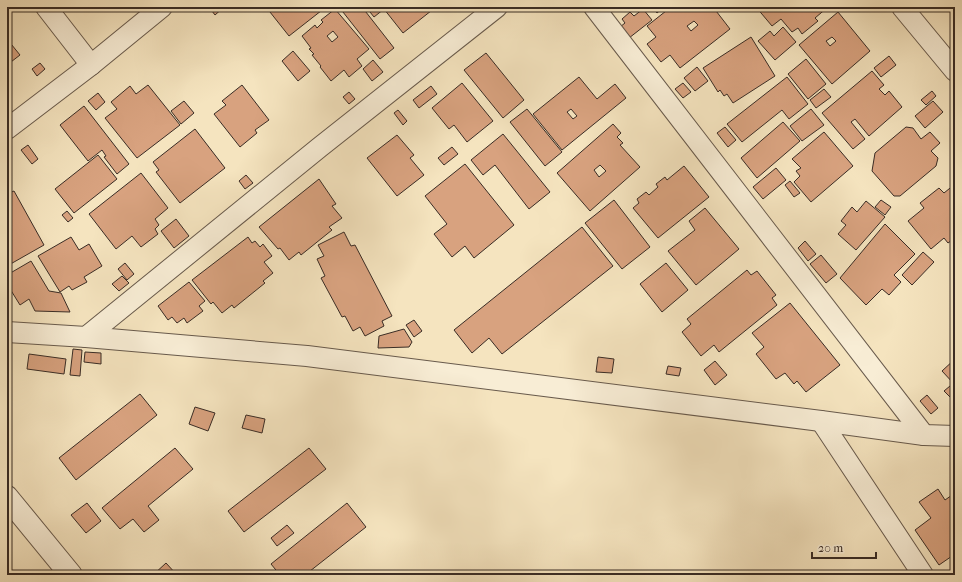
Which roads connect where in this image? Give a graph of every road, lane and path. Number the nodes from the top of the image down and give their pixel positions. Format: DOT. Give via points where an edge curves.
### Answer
graph roads {
  1 [pos="46,7"];
  2 [pos="162,7"];
  3 [pos="498,7"];
  4 [pos="594,7"];
  5 [pos="902,7"];
  6 [pos="91,65"];
  7 [pos="955,71"];
  8 [pos="7,129"];
  9 [pos="7,332"];
  10 [pos="86,337"];
  11 [pos="822,421"];
  12 [pos="924,435"];
  13 [pos="955,436"];
  14 [pos="7,498"];
  15 [pos="70,575"];
  16 [pos="923,575"];
  1 -- 6 [label="street"];
  2 -- 6 [label="street"];
  3 -- 10 [label="street" via="320,146"];
  4 -- 12 [label="street"];
  5 -- 7 [label="street"];
  6 -- 8 [label="street"];
  9 -- 10 [label="street"];
  10 -- 11 [label="street" via="307,356"];
  11 -- 12 [label="street"];
  11 -- 16 [label="street"];
  12 -- 13 [label="street"];
  14 -- 15 [label="street"];
}
